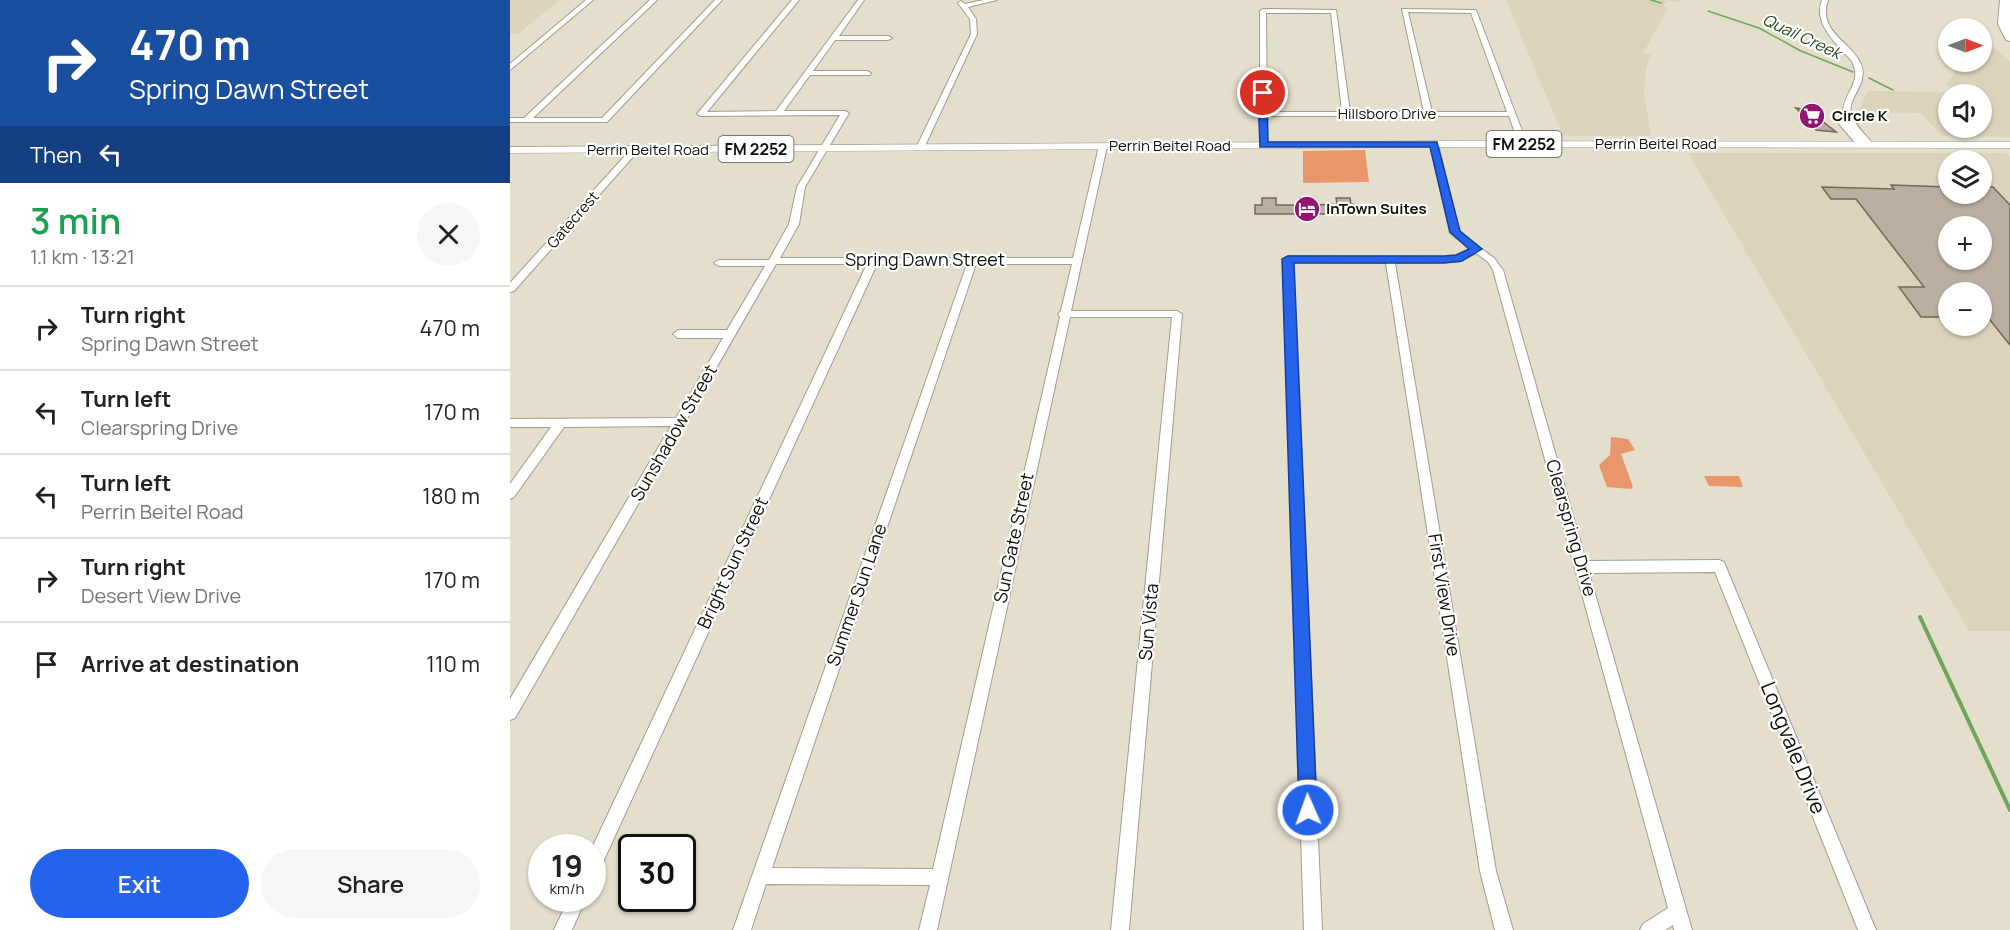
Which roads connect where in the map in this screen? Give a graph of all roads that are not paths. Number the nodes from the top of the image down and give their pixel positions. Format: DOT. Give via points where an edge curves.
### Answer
graph roads {
  1 [pos="590,0"];
  2 [pos="654,0"];
  3 [pos="719,0"];
  4 [pos="796,0"];
  5 [pos="861,0"];
  6 [pos="994,0"];
  7 [pos="1825,0"];
  8 [pos="2005,0"];
  9 [pos="2010,14"];
  10 [pos="833,38"];
  11 [pos="888,38"];
  12 [pos="2010,38"];
  13 [pos="510,68"];
  14 [pos="808,73"];
  15 [pos="867,73"];
  16 [pos="779,113"];
  17 [pos="1263,114"];
  18 [pos="1346,114"];
  19 [pos="1429,114"];
  20 [pos="1512,114"];
  21 [pos="510,120"];
  22 [pos="526,120"];
  23 [pos="1434,144"];
  24 [pos="1523,144"];
  25 [pos="1865,144"];
  26 [pos="1263,145"];
  27 [pos="1102,146"];
  28 [pos="2009,146"];
  29 [pos="825,148"];
  30 [pos="920,148"];
  31 [pos="510,150"];
  32 [pos="634,150"];
  33 [pos="1476,249"];
  34 [pos="1390,259"];
  35 [pos="874,260"];
  36 [pos="973,260"];
  37 [pos="1077,261"];
  38 [pos="772,262"];
  39 [pos="719,263"];
  40 [pos="510,289"];
  41 [pos="1063,314"];
  42 [pos="678,334"];
  43 [pos="731,334"];
  44 [pos="561,422"];
  45 [pos="680,422"];
  46 [pos="510,423"];
  47 [pos="510,494"];
  48 [pos="1581,567"];
  49 [pos="510,713"];
  50 [pos="606,837"];
  51 [pos="760,876"];
  52 [pos="940,877"];
  53 [pos="571,912"];
  54 [pos="1678,912"];
  55 [pos="563,930"];
  56 [pos="742,930"];
  57 [pos="928,930"];
  58 [pos="1120,930"];
  59 [pos="1313,930"];
  60 [pos="1504,930"];
  61 [pos="1649,930"];
  62 [pos="1683,930"];
  63 [pos="1867,930"];
  1 -- 13 [label="street"];
  2 -- 22 [label="street"];
  3 -- 22 [label="street" via="604,120"];
  4 -- 16 [label="street" via="701,114"];
  5 -- 10 [label="street"];
  6 -- 30 [label="street" via="962,4 973,19 974,34"];
  7 -- 25 [label="street" via="1821,7 1823,18 1859,70 1859,85 1846,105 1843,124"];
  8 -- 9 [label="highway"];
  8 -- 12 [label="highway" via="2003,24"];
  10 -- 11 [label="street"];
  10 -- 14 [label="street"];
  14 -- 15 [label="street"];
  14 -- 16 [label="street"];
  16 -- 29 [label="street, Sunshadow Street" via="845,113"];
  17 -- 18 [label="street, Hillsboro Drive"];
  17 -- 18 [label="street" via="1263,11 1334,11"];
  17 -- 26 [label="street"];
  18 -- 19 [label="street, Hillsboro Drive"];
  19 -- 20 [label="street, Hillsboro Drive"];
  19 -- 20 [label="street" via="1404,10 1474,10"];
  20 -- 24 [label="street"];
  21 -- 22 [label="street"];
  23 -- 24 [label="main road, Perrin Beitel Road / FM 2252"];
  23 -- 26 [label="main road, Perrin Beitel Road / FM 2252"];
  23 -- 33 [label="street, Clearspring Drive" via="1455,232"];
  24 -- 25 [label="main road, Perrin Beitel Road / FM 2252"];
  25 -- 28 [label="main road, Perrin Beitel Road / FM 2252"];
  26 -- 27 [label="main road, Perrin Beitel Road / FM 2252"];
  27 -- 30 [label="main road, Perrin Beitel Road / FM 2252"];
  27 -- 37 [label="street, Sun Gate Street"];
  29 -- 30 [label="main road, Perrin Beitel Road / FM 2252"];
  29 -- 32 [label="main road, Perrin Beitel Road / FM 2252"];
  29 -- 38 [label="street, Sunshadow Street" via="801,187 794,224"];
  31 -- 32 [label="main road, Perrin Beitel Road / FM 2252"];
  32 -- 40 [label="street, Gatecrest"];
  33 -- 34 [label="street" via="1458,258"];
  33 -- 48 [label="street, Clearspring Drive" via="1498,270"];
  34 -- 59 [label="street" via="1288,259"];
  34 -- 60 [label="street, First View Drive" via="1488,870"];
  35 -- 36 [label="street, Spring Dawn Street"];
  35 -- 38 [label="street, Spring Dawn Street"];
  35 -- 50 [label="street, Bright Sun Street"];
  36 -- 37 [label="street, Spring Dawn Street"];
  36 -- 51 [label="street, Summer Sun Lane"];
  37 -- 41 [label="street, Sun Gate Street"];
  38 -- 39 [label="street, Spring Dawn Street"];
  38 -- 43 [label="street, Sunshadow Street"];
  41 -- 52 [label="street, Sun Gate Street"];
  41 -- 58 [label="street, Sun Vista" via="1177,314"];
  42 -- 43 [label="street"];
  43 -- 45 [label="street, Sunshadow Street"];
  44 -- 45 [label="street"];
  44 -- 46 [label="street"];
  44 -- 47 [label="street"];
  45 -- 49 [label="street, Sunshadow Street"];
  48 -- 54 [label="street, Clearspring Drive"];
  48 -- 63 [label="street, Longvale Drive" via="1719,566"];
  51 -- 52 [label="street"];
  51 -- 56 [label="street, Summer Sun Lane"];
  52 -- 57 [label="street, Sun Gate Street"];
  53 -- 55 [label="street"];
  54 -- 61 [label="street"];
  54 -- 62 [label="street, Clearspring Drive"];
}
